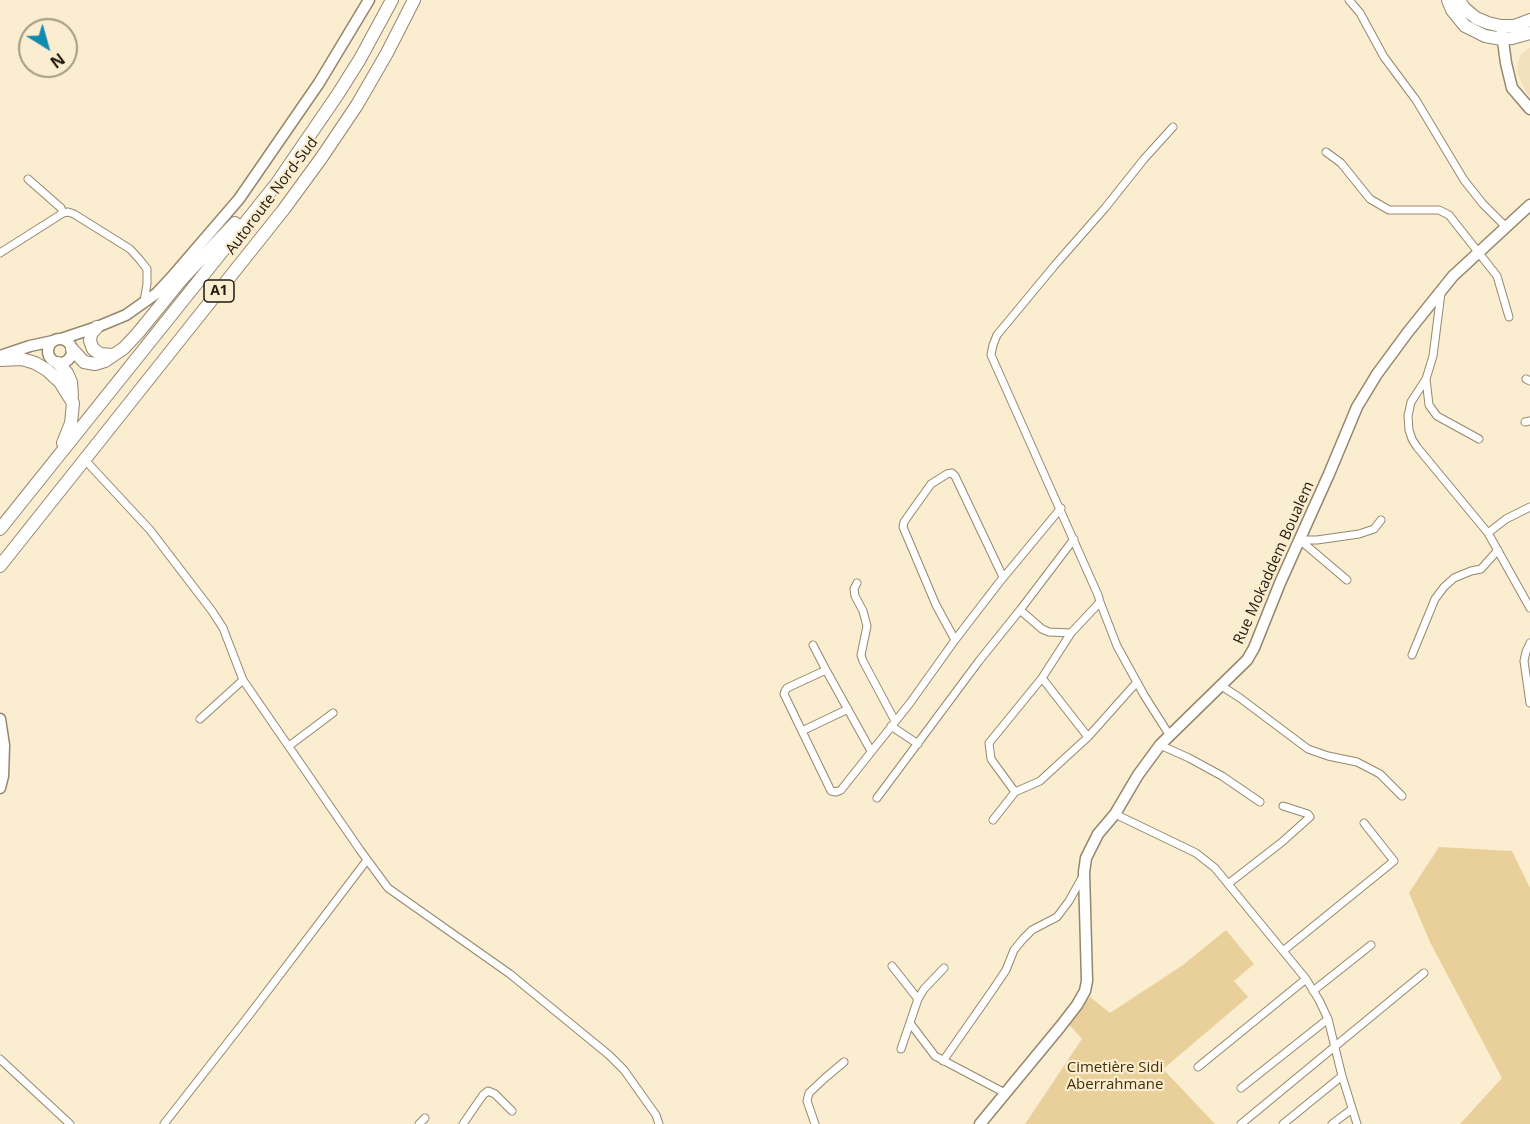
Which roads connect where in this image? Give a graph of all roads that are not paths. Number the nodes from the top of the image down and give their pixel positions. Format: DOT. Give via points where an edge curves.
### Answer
graph roads {
  1 [pos="369,0"];
  2 [pos="392,0"];
  3 [pos="414,0"];
  4 [pos="1349,0"];
  5 [pos="1448,0"];
  6 [pos="1460,0"];
  7 [pos="1530,20"];
  8 [pos="1501,26"];
  9 [pos="1525,35"];
  10 [pos="1502,39"];
  11 [pos="1506,63"];
  12 [pos="1530,109"];
  13 [pos="1173,127"];
  14 [pos="1326,152"];
  15 [pos="28,179"];
  16 [pos="277,183"];
  17 [pos="1530,205"];
  18 [pos="63,213"];
  19 [pos="1506,227"];
  20 [pos="1479,252"];
  21 [pos="0,253"];
  22 [pos="1442,291"];
  23 [pos="143,304"];
  24 [pos="1509,317"];
  25 [pos="97,327"];
  26 [pos="80,333"];
  27 [pos="57,340"];
  28 [pos="30,345"];
  29 [pos="72,349"];
  30 [pos="114,355"];
  31 [pos="0,358"];
  32 [pos="55,361"];
  33 [pos="1426,379"];
  34 [pos="73,403"];
  35 [pos="1479,439"];
  36 [pos="85,460"];
  37 [pos="53,462"];
  38 [pos="1530,507"];
  39 [pos="1060,508"];
  40 [pos="1381,520"];
  41 [pos="0,529"];
  42 [pos="1488,533"];
  43 [pos="1074,539"];
  44 [pos="1300,540"];
  45 [pos="1498,550"];
  46 [pos="0,566"];
  47 [pos="1003,577"];
  48 [pos="1347,580"];
  49 [pos="857,583"];
  50 [pos="1100,602"];
  51 [pos="1530,608"];
  52 [pos="1020,610"];
  53 [pos="1071,633"];
  54 [pos="955,640"];
  55 [pos="1530,643"];
  56 [pos="813,645"];
  57 [pos="1412,655"];
  58 [pos="826,670"];
  59 [pos="1042,678"];
  60 [pos="243,680"];
  61 [pos="1137,682"];
  62 [pos="1220,685"];
  63 [pos="1530,703"];
  64 [pos="848,709"];
  65 [pos="333,713"];
  66 [pos="0,719"];
  67 [pos="200,719"];
  68 [pos="893,723"];
  69 [pos="802,731"];
  70 [pos="1170,736"];
  71 [pos="1088,737"];
  72 [pos="918,744"];
  73 [pos="1160,745"];
  74 [pos="289,746"];
  75 [pos="871,751"];
  76 [pos="0,788"];
  77 [pos="1015,792"];
  78 [pos="1402,796"];
  79 [pos="877,798"];
  80 [pos="1260,802"];
  81 [pos="1283,806"];
  82 [pos="1115,814"];
  83 [pos="993,820"];
  84 [pos="1364,823"];
  85 [pos="367,860"];
  86 [pos="1084,874"];
  87 [pos="1228,884"];
  88 [pos="1371,945"];
  89 [pos="1283,951"];
  90 [pos="892,966"];
  91 [pos="944,968"];
  92 [pos="1424,973"];
  93 [pos="1306,979"];
  94 [pos="1313,991"];
  95 [pos="918,999"];
  96 [pos="1328,1019"];
  97 [pos="910,1023"];
  98 [pos="1334,1048"];
  99 [pos="901,1049"];
  100 [pos="0,1059"];
  101 [pos="942,1061"];
  102 [pos="844,1062"];
  103 [pos="1198,1067"];
  104 [pos="1342,1076"];
  105 [pos="1240,1088"];
  106 [pos="1005,1093"];
  107 [pos="1352,1109"];
  108 [pos="512,1111"];
  109 [pos="983,1123"];
  110 [pos="70,1124"];
  111 [pos="164,1124"];
  112 [pos="464,1124"];
  113 [pos="659,1124"];
  114 [pos="816,1124"];
  115 [pos="1241,1124"];
  116 [pos="1283,1124"];
  117 [pos="1332,1124"];
  118 [pos="1357,1124"];
  1 -- 23 [label="street" via="319,83 239,199 171,278"];
  2 -- 16 [label="highway, Autoroute Nord-Sud / A1" via="360,59"];
  3 -- 36 [label="highway, Autoroute Nord-Sud / A1" via="357,105 322,157"];
  4 -- 19 [label="street" via="1464,180"];
  5 -- 10 [label="highway" via="1466,26"];
  6 -- 8 [label="highway" via="1476,18"];
  7 -- 8 [label="highway"];
  8 -- 10 [label="street"];
  9 -- 10 [label="highway"];
  9 -- 11 [label="street" via="1511,45"];
  10 -- 11 [label="street"];
  11 -- 12 [label="street" via="1512,88"];
  13 -- 39 [label="street" via="1027,298 993,345 996,368"];
  14 -- 20 [label="street" via="1341,163 1370,199 1389,210 1439,210 1449,215"];
  15 -- 18 [label="street"];
  16 -- 30 [label="highway" via="250,207"];
  16 -- 37 [label="highway, Autoroute Nord-Sud / A1"];
  17 -- 19 [label="street, Rue Mokaddem Boualem"];
  18 -- 21 [label="street"];
  18 -- 23 [label="street" via="74,214 130,249 140,260 147,269"];
  19 -- 20 [label="street, Rue Mokaddem Boualem"];
  20 -- 22 [label="street, Rue Mokaddem Boualem"];
  20 -- 24 [label="street" via="1497,276"];
  22 -- 33 [label="street"];
  22 -- 44 [label="street, Rue Mokaddem Boualem" via="1377,374 1358,407"];
  23 -- 25 [label="street"];
  25 -- 26 [label="street"];
  25 -- 30 [label="highway" via="91,334 93,349"];
  26 -- 27 [label="street"];
  26 -- 29 [label="street"];
  27 -- 28 [label="street"];
  27 -- 29 [label="street" via="68,343"];
  27 -- 32 [label="street" via="48,352"];
  28 -- 31 [label="street"];
  28 -- 32 [label="street"];
  29 -- 30 [label="highway" via="84,362 96,364"];
  29 -- 32 [label="street" via="66,362"];
  31 -- 34 [label="highway" via="36,363 60,382"];
  32 -- 34 [label="highway" via="71,382"];
  33 -- 35 [label="street" via="1429,405 1437,416"];
  33 -- 42 [label="street" via="1408,416 1412,439"];
  34 -- 37 [label="highway" via="71,423"];
  36 -- 46 [label="highway, Autoroute Nord-Sud / A1"];
  36 -- 60 [label="street" via="150,530 212,611 224,628"];
  37 -- 41 [label="highway, Autoroute Nord-Sud / A1"];
  38 -- 42 [label="street"];
  39 -- 43 [label="street"];
  39 -- 47 [label="street"];
  40 -- 44 [label="street" via="1374,529 1359,534"];
  42 -- 45 [label="street"];
  43 -- 50 [label="street"];
  43 -- 52 [label="street"];
  44 -- 48 [label="street"];
  44 -- 62 [label="street, Rue Mokaddem Boualem" via="1254,648"];
  45 -- 51 [label="street"];
  45 -- 57 [label="street" via="1481,569 1454,578 1444,586"];
  47 -- 54 [label="street"];
  47 -- 54 [label="street" via="956,476 952,472 931,484 903,527"];
  49 -- 68 [label="street" via="855,596 867,626 861,655"];
  50 -- 53 [label="street"];
  50 -- 61 [label="street" via="1117,646"];
  52 -- 53 [label="street" via="1048,632"];
  52 -- 72 [label="street"];
  53 -- 59 [label="street"];
  54 -- 68 [label="street"];
  55 -- 63 [label="street" via="1524,661"];
  56 -- 58 [label="street"];
  58 -- 64 [label="street"];
  58 -- 69 [label="street" via="785,691"];
  59 -- 71 [label="street"];
  59 -- 77 [label="street" via="989,743 991,759"];
  60 -- 67 [label="street"];
  60 -- 74 [label="street"];
  61 -- 70 [label="street"];
  61 -- 71 [label="street"];
  62 -- 70 [label="street, Rue Mokaddem Boualem"];
  62 -- 78 [label="street" via="1308,749 1357,762 1380,774"];
  64 -- 69 [label="street"];
  64 -- 75 [label="street"];
  65 -- 74 [label="street"];
  66 -- 76 [label="street" via="4,744"];
  68 -- 72 [label="street"];
  68 -- 75 [label="street"];
  69 -- 75 [label="street" via="831,791 841,790"];
  70 -- 73 [label="street, Rue Mokaddem Boualem"];
  71 -- 77 [label="street" via="1041,781"];
  72 -- 79 [label="street"];
  73 -- 80 [label="street" via="1222,776"];
  73 -- 82 [label="street, Rue Mokaddem Boualem"];
  74 -- 85 [label="street"];
  77 -- 83 [label="street"];
  81 -- 87 [label="street" via="1310,817"];
  82 -- 86 [label="street, Rue Mokaddem Boualem" via="1098,834 1086,858"];
  82 -- 87 [label="street" via="1196,853"];
  84 -- 89 [label="street" via="1394,861"];
  85 -- 111 [label="street"];
  85 -- 113 [label="street" via="388,888 510,974 609,1055 624,1070"];
  86 -- 101 [label="street" via="1057,917 1032,930 1014,950 1006,970"];
  86 -- 106 [label="street, Rue Mokaddem Boualem" via="1085,991 1038,1056"];
  87 -- 89 [label="street"];
  88 -- 94 [label="street"];
  89 -- 93 [label="street"];
  90 -- 95 [label="street"];
  91 -- 95 [label="street"];
  92 -- 98 [label="street"];
  93 -- 94 [label="street"];
  93 -- 103 [label="street"];
  94 -- 96 [label="street"];
  95 -- 97 [label="street"];
  96 -- 98 [label="street"];
  96 -- 105 [label="street"];
  97 -- 99 [label="street"];
  97 -- 101 [label="street"];
  98 -- 104 [label="street"];
  98 -- 115 [label="street"];
  100 -- 110 [label="street"];
  101 -- 106 [label="street"];
  102 -- 114 [label="street" via="809,1093 807,1101"];
  104 -- 107 [label="street"];
  104 -- 116 [label="street"];
  106 -- 109 [label="street, Rue Mokaddem Boualem"];
  107 -- 117 [label="street"];
  107 -- 118 [label="street"];
  108 -- 112 [label="street" via="488,1091"];
}
